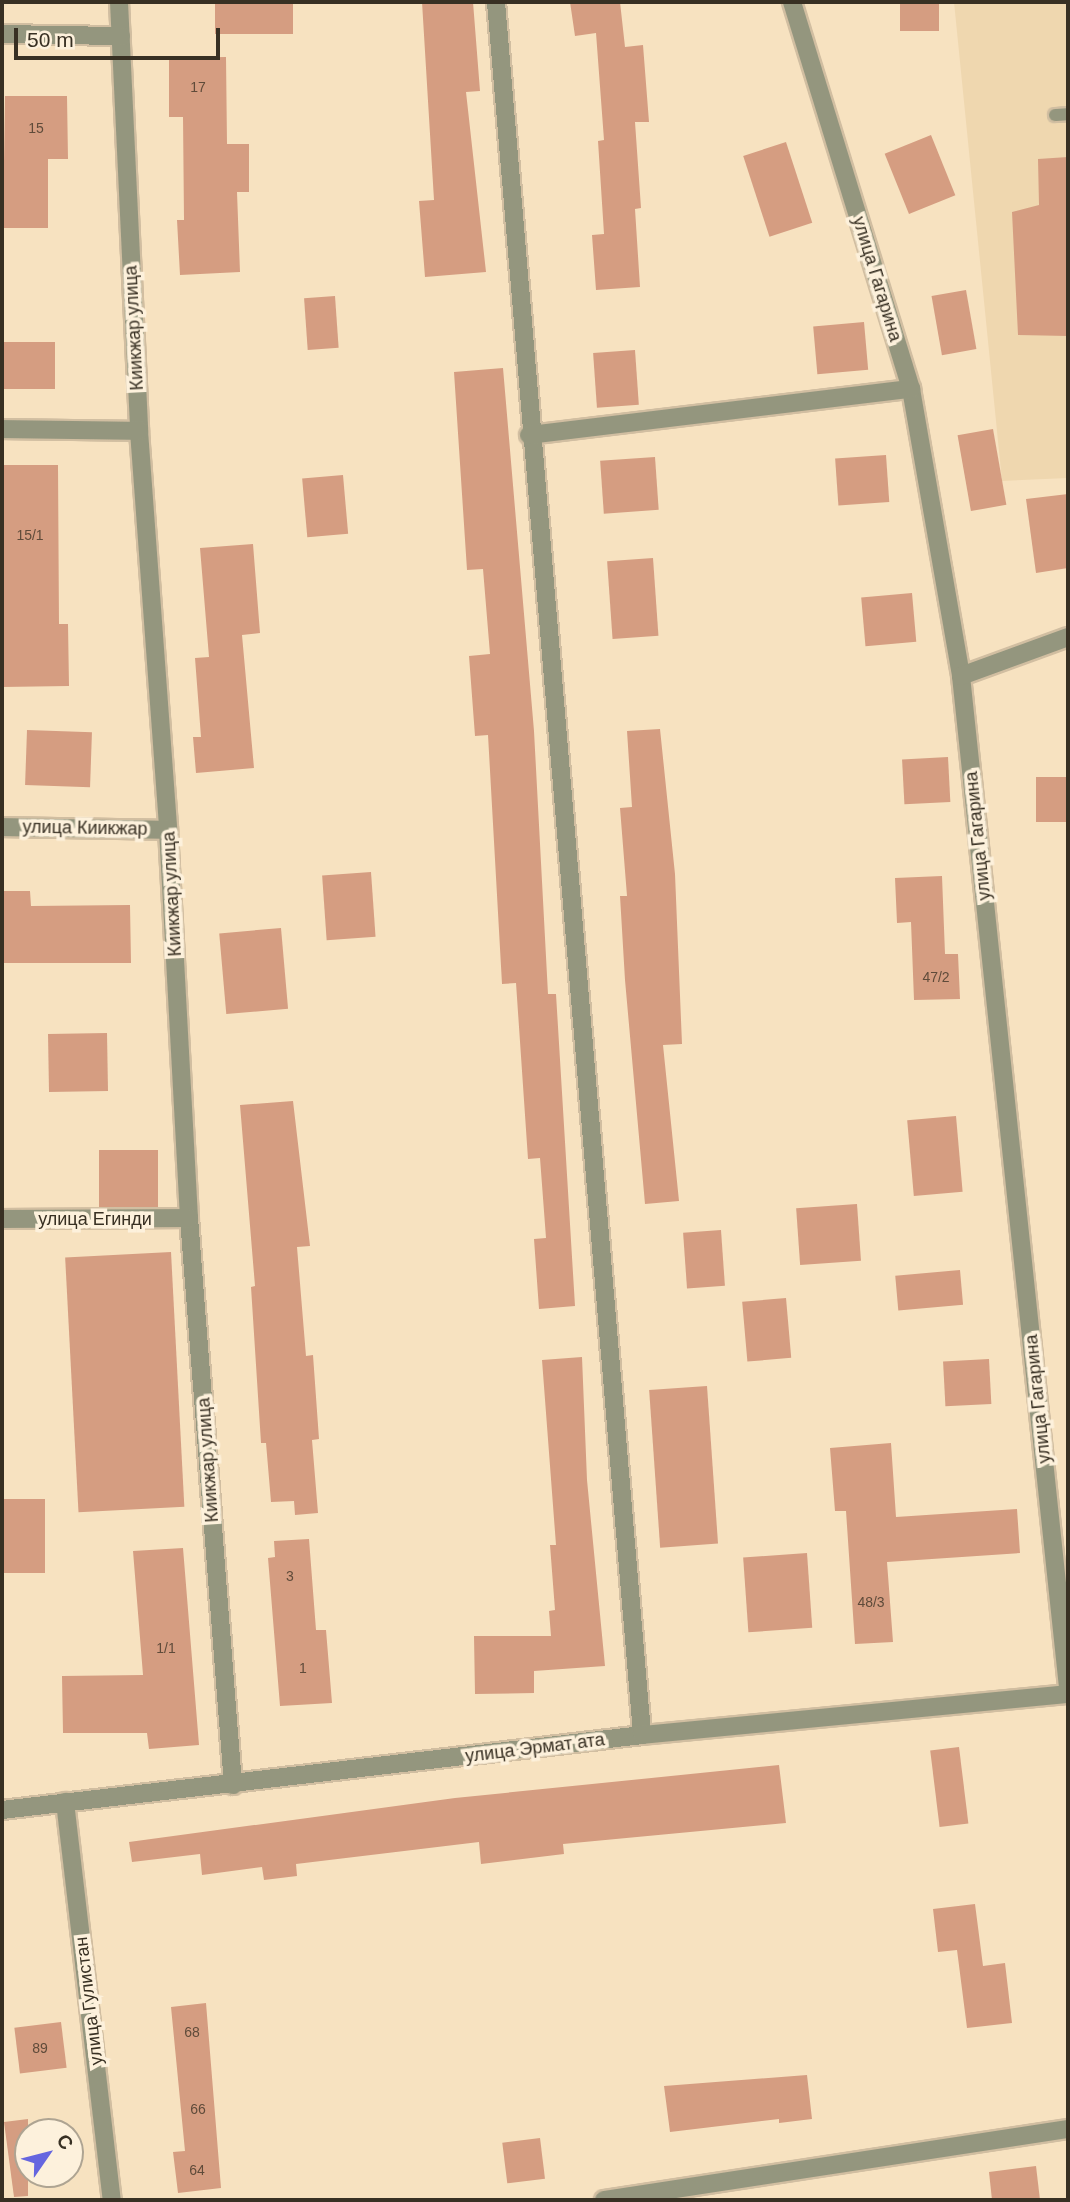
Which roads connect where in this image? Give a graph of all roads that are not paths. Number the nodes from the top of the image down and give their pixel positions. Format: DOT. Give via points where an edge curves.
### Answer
graph roads {
  1 [pos="118,2"];
  2 [pos="496,2"];
  3 [pos="792,2"];
  4 [pos="2,34"];
  5 [pos="121,36"];
  6 [pos="911,389"];
  7 [pos="2,429"];
  8 [pos="139,431"];
  9 [pos="529,435"];
  10 [pos="1068,637"];
  11 [pos="961,676"];
  12 [pos="2,827"];
  13 [pos="168,830"];
  14 [pos="189,1218"];
  15 [pos="2,1219"];
  16 [pos="1068,1688"];
  17 [pos="1068,1694"];
  18 [pos="642,1735"];
  19 [pos="233,1785"];
  20 [pos="65,1802"];
  21 [pos="2,1810"];
  22 [pos="1068,2129"];
  23 [pos="112,2200"];
  24 [pos="604,2200"];
  1 -- 5 [label="street, Киикжар улица"];
  2 -- 9 [label="street"];
  3 -- 6 [label="street, улица Гагарина"];
  4 -- 5 [label="street"];
  5 -- 8 [label="street, Киикжар улица"];
  6 -- 9 [label="street"];
  6 -- 11 [label="street, улица Гагарина"];
  7 -- 8 [label="street"];
  8 -- 13 [label="street, Киикжар улица"];
  9 -- 18 [label="street"];
  10 -- 11 [label="street"];
  11 -- 16 [label="street, улица Гагарина"];
  12 -- 13 [label="street, улица Киикжар"];
  13 -- 14 [label="street, Киикжар улица"];
  14 -- 15 [label="street, улица Егинди"];
  14 -- 19 [label="street, Киикжар улица"];
  17 -- 18 [label="street, улица Эрмат ата"];
  18 -- 19 [label="street, улица Эрмат ата"];
  19 -- 20 [label="street, улица Эрмат ата"];
  20 -- 21 [label="street, улица Эрмат ата"];
  20 -- 23 [label="street, улица Гулистан"];
  22 -- 24 [label="street"];
}
